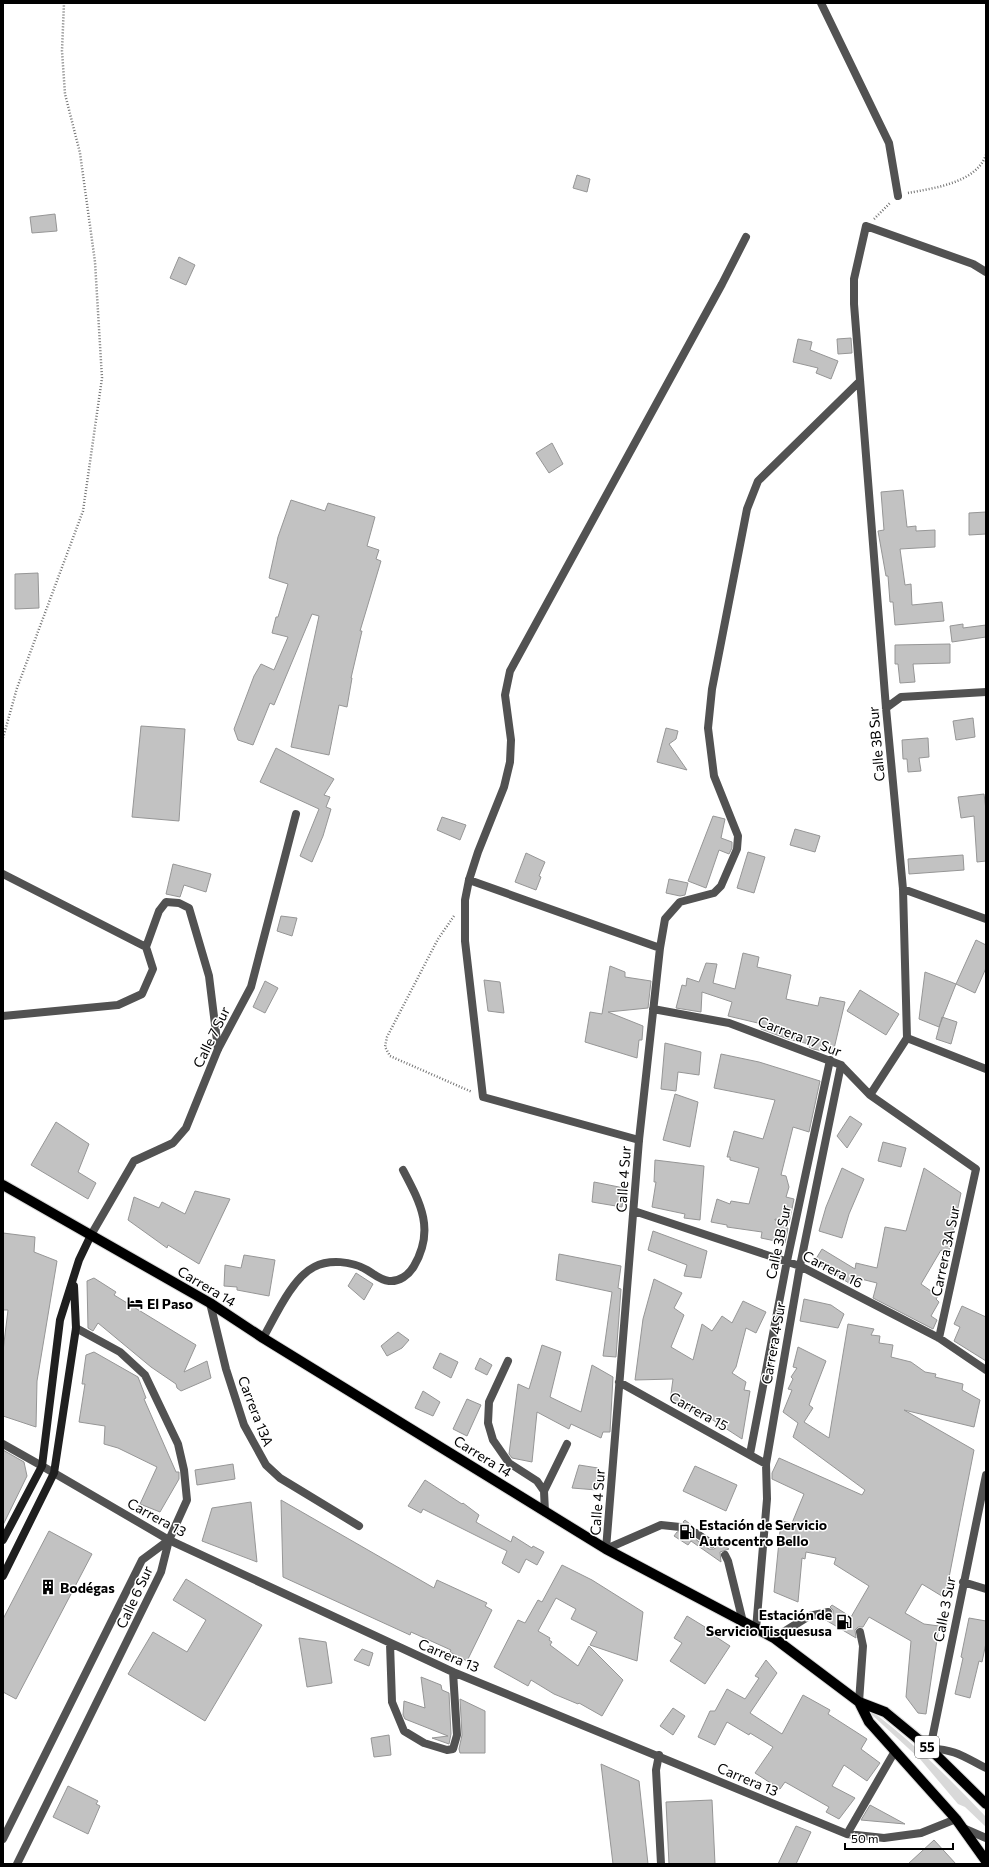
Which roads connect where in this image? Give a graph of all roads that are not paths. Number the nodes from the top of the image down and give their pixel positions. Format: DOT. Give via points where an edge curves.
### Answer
graph roads {
  1 [pos="821,3"];
  2 [pos="898,196"];
  3 [pos="746,236"];
  4 [pos="986,272"];
  5 [pos="860,381"];
  6 [pos="986,692"];
  7 [pos="886,708"];
  8 [pos="296,814"];
  9 [pos="3,874"];
  10 [pos="469,880"];
  11 [pos="903,889"];
  12 [pos="986,919"];
  13 [pos="146,947"];
  14 [pos="660,948"];
  15 [pos="653,1009"];
  16 [pos="3,1016"];
  17 [pos="907,1038"];
  18 [pos="218,1048"];
  19 [pos="830,1060"];
  20 [pos="841,1065"];
  21 [pos="986,1069"];
  22 [pos="870,1095"];
  23 [pos="639,1140"];
  24 [pos="976,1169"];
  25 [pos="403,1170"];
  26 [pos="3,1185"];
  27 [pos="634,1211"];
  28 [pos="91,1235"];
  29 [pos="787,1261"];
  30 [pos="800,1266"];
  31 [pos="74,1281"];
  32 [pos="210,1303"];
  33 [pos="76,1328"];
  34 [pos="263,1338"];
  35 [pos="939,1338"];
  36 [pos="508,1361"];
  37 [pos="986,1370"];
  38 [pos="619,1382"];
  39 [pos="3,1444"];
  40 [pos="567,1444"];
  41 [pos="750,1454"];
  42 [pos="766,1464"];
  43 [pos="42,1466"];
  44 [pos="54,1473"];
  45 [pos="986,1475"];
  46 [pos="544,1491"];
  47 [pos="545,1512"];
  48 [pos="359,1526"];
  49 [pos="680,1527"];
  50 [pos="696,1533"];
  51 [pos="3,1539"];
  52 [pos="169,1540"];
  53 [pos="712,1544"];
  54 [pos="606,1549"];
  55 [pos="725,1555"];
  56 [pos="3,1576"];
  57 [pos="963,1582"];
  58 [pos="986,1589"];
  59 [pos="828,1612"];
  60 [pos="744,1622"];
  61 [pos="756,1629"];
  62 [pos="860,1632"];
  63 [pos="774,1638"];
  64 [pos="390,1644"];
  65 [pos="453,1672"];
  66 [pos="859,1702"];
  67 [pos="930,1748"];
  68 [pos="895,1751"];
  69 [pos="658,1756"];
  70 [pos="986,1768"];
  71 [pos="986,1804"];
  72 [pos="956,1819"];
  73 [pos="963,1828"];
  74 [pos="847,1834"];
  75 [pos="986,1838"];
  76 [pos="3,1839"];
  77 [pos="986,1861"];
  78 [pos="17,1864"];
  79 [pos="660,1864"];
  1 -- 2 [label="street" via="889,143"];
  3 -- 10 [label="street" via="510,671 505,695 511,740 510,762 504,787"];
  4 -- 5 [label="street, Calle 3B Sur" via="973,264 866,226 854,279"];
  5 -- 7 [label="street, Calle 3B Sur"];
  5 -- 14 [label="street, Calle 4 Sur" via="758,481 747,509 712,689 708,728 714,776 738,836 737,849 721,886 714,893 680,902 665,919"];
  6 -- 7 [label="street" via="901,697"];
  7 -- 11 [label="street, Calle 3B Sur"];
  8 -- 18 [label="street, Calle 7 Sur" via="251,987"];
  9 -- 13 [label="street"];
  10 -- 14 [label="street"];
  10 -- 23 [label="street" via="465,900 464,941 483,1097"];
  11 -- 12 [label="street"];
  11 -- 17 [label="street, Calle 3B Sur"];
  13 -- 16 [label="street" via="153,969 142,994 118,1005"];
  13 -- 18 [label="street" via="159,911 166,902 179,903 189,908 209,976"];
  14 -- 15 [label="street, Calle 4 Sur"];
  15 -- 19 [label="street, Carrera 17 Sur" via="728,1023"];
  15 -- 23 [label="street, Calle 4 Sur"];
  17 -- 21 [label="street"];
  17 -- 22 [label="street"];
  18 -- 28 [label="street, Calle 7 Sur" via="186,1128 173,1143 134,1161"];
  19 -- 20 [label="street, Carrera 17 Sur"];
  19 -- 29 [label="street, Calle 3B Sur"];
  20 -- 22 [label="street, Carrera 17 Sur"];
  20 -- 30 [label="street, Carrera 4 Sur"];
  22 -- 24 [label="street, Carrera 17 Sur"];
  23 -- 27 [label="street, Calle 4 Sur"];
  24 -- 35 [label="street, Carrera 3A Sur"];
  25 -- 34 [label="street" via="425,1222 420,1256 411,1271 401,1279 390,1281 348,1263 330,1262 313,1267 297,1281"];
  26 -- 28 [label="main road, Carrera 14"];
  27 -- 29 [label="street, Carrera 16"];
  27 -- 38 [label="street, Calle 4 Sur"];
  28 -- 31 [label="main road" via="79,1260"];
  28 -- 32 [label="main road, Carrera 14"];
  29 -- 30 [label="street, Carrera 16"];
  29 -- 41 [label="street, Calle 3B Sur"];
  30 -- 35 [label="street, Carrera 16"];
  30 -- 42 [label="street, Carrera 4 Sur"];
  31 -- 33 [label="main road"];
  31 -- 43 [label="main road" via="60,1320"];
  32 -- 34 [label="main road, Carrera 14"];
  32 -- 48 [label="street, Carrera 13A" via="223,1358 244,1425 266,1465 280,1478"];
  33 -- 44 [label="main road"];
  33 -- 52 [label="street" via="120,1352 145,1375 178,1444 184,1470 186,1500"];
  34 -- 47 [label="main road, Carrera 14"];
  35 -- 37 [label="street, Carrera 16"];
  36 -- 46 [label="street" via="489,1402 488,1423 493,1440 509,1463 537,1481"];
  38 -- 41 [label="street, Carrera 15"];
  38 -- 54 [label="street, Calle 4 Sur"];
  39 -- 43 [label="street, Carrera 13"];
  40 -- 46 [label="street"];
  41 -- 42 [label="street, Carrera 15"];
  42 -- 61 [label="street, Carrera 4 Sur" via="767,1498"];
  43 -- 44 [label="street, Carrera 13"];
  43 -- 51 [label="main road"];
  44 -- 52 [label="street, Carrera 13"];
  44 -- 56 [label="main road"];
  45 -- 57 [label="street, Calle 3 Sur"];
  46 -- 47 [label="street"];
  47 -- 54 [label="main road, Carrera 14"];
  49 -- 54 [label="street" via="661,1525"];
  50 -- 53 [label="street"];
  52 -- 64 [label="street, Carrera 13"];
  52 -- 76 [label="street, Calle 6 Sur" via="142,1560"];
  52 -- 78 [label="street, Calle 6 Sur" via="161,1572"];
  54 -- 60 [label="main road, Carrera 14"];
  55 -- 60 [label="street"];
  57 -- 58 [label="street"];
  57 -- 67 [label="street, Calle 3 Sur"];
  59 -- 63 [label="street" via="809,1616"];
  60 -- 61 [label="main road, Carrera 14"];
  61 -- 63 [label="main road, Carrera 14"];
  62 -- 66 [label="street" via="863,1646"];
  63 -- 66 [label="main road, Carrera 14"];
  64 -- 65 [label="street, Carrera 13"];
  64 -- 65 [label="street" via="392,1702 404,1730 424,1743 447,1750 453,1748 457,1735"];
  65 -- 69 [label="street, Carrera 13"];
  66 -- 67 [label="main road, 55" via="885,1712"];
  66 -- 68 [label="main road" via="869,1722"];
  67 -- 70 [label="street" via="952,1750"];
  67 -- 71 [label="main road, 55"];
  68 -- 72 [label="main road, 55"];
  68 -- 74 [label="street"];
  69 -- 74 [label="street, Carrera 13"];
  69 -- 79 [label="street" via="656,1770"];
  72 -- 73 [label="main road, 55"];
  72 -- 74 [label="street, Carrera 13" via="921,1833 884,1838"];
  73 -- 75 [label="street"];
  73 -- 77 [label="main road, 55"];
}
